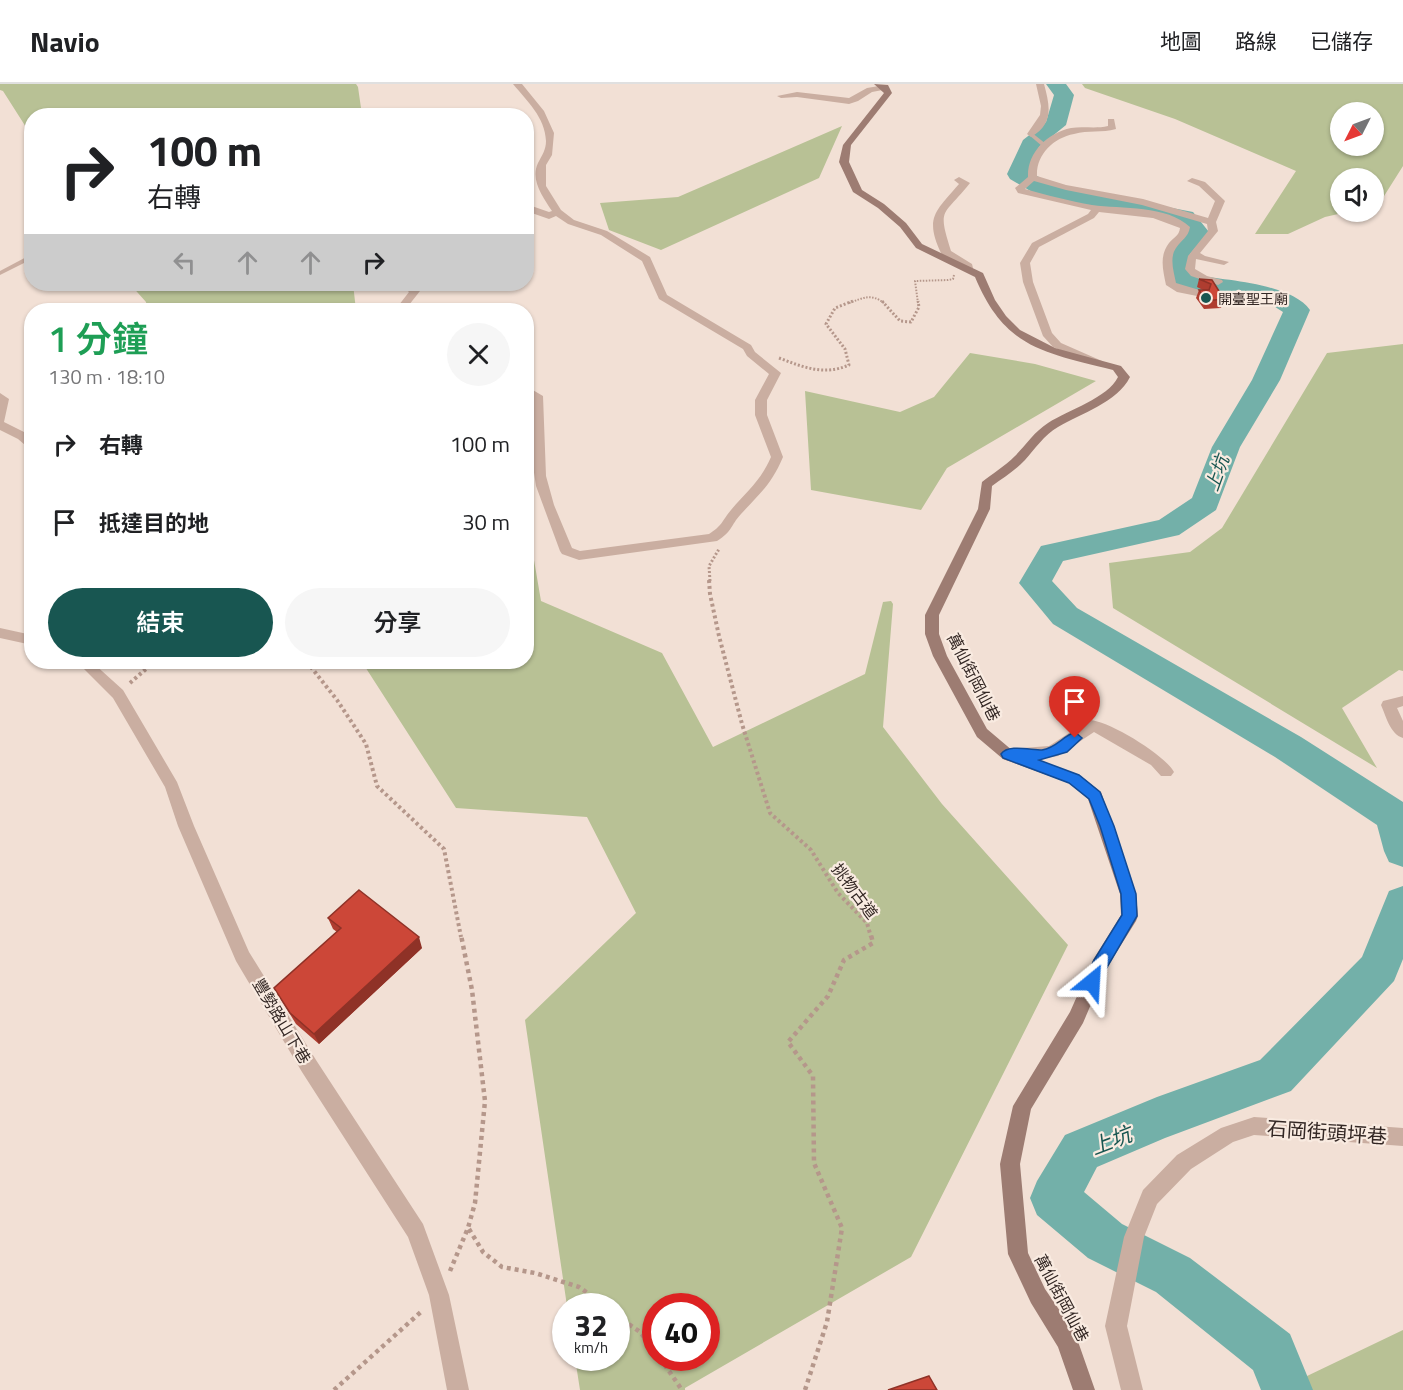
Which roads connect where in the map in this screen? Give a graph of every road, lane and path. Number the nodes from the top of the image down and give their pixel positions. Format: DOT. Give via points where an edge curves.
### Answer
graph roads {
  1 [pos="517,84"];
  2 [pos="1040,84"];
  3 [pos="881,86"];
  4 [pos="781,96"];
  5 [pos="1111,121"];
  6 [pos="1030,134"];
  7 [pos="1044,145"];
  8 [pos="1034,178"];
  9 [pos="959,180"];
  10 [pos="1192,181"];
  11 [pos="1097,208"];
  12 [pos="534,210"];
  13 [pos="557,212"];
  14 [pos="1211,222"];
  15 [pos="1195,253"];
  16 [pos="933,255"];
  17 [pos="24,260"];
  18 [pos="1224,262"];
  19 [pos="968,268"];
  20 [pos="0,273"];
  21 [pos="1218,282"];
  22 [pos="415,291"];
  23 [pos="1202,294"];
  24 [pos="406,303"];
  25 [pos="778,358"];
  26 [pos="1098,363"];
  27 [pos="534,394"];
  28 [pos="0,396"];
  29 [pos="0,420"];
  30 [pos="0,425"];
  31 [pos="24,438"];
  32 [pos="725,530"];
  33 [pos="0,633"];
  34 [pos="24,638"];
  35 [pos="91,669"];
  36 [pos="146,669"];
  37 [pos="313,669"];
  38 [pos="118,694"];
  39 [pos="1403,700"];
  40 [pos="1403,732"];
  41 [pos="1008,754"];
  42 [pos="1166,772"];
  43 [pos="1403,1137"];
  44 [pos="468,1228"];
  45 [pos="588,1293"];
  46 [pos="439,1295"];
  47 [pos="630,1325"];
  48 [pos="642,1334"];
  49 [pos="669,1371"];
  50 [pos="334,1390"];
  51 [pos="458,1390"];
  52 [pos="682,1390"];
  53 [pos="805,1390"];
  54 [pos="1083,1390"];
  55 [pos="1132,1390"];
  1 -- 13 [label="street" via="546,121 551,145 541,165 541,186"];
  2 -- 6 [label="street" via="1046,112"];
  3 -- 4 [label="street" via="853,100"];
  3 -- 16 [label="street" via="888,93 847,145 844,162 858,192 881,206"];
  5 -- 7 [label="street" via="1113,127 1071,131"];
  6 -- 7 [label="lane"];
  7 -- 8 [label="street" via="1032,165"];
  8 -- 11 [label="street" via="1021,191"];
  8 -- 14 [label="street" via="1066,190 1119,197"];
  9 -- 19 [label="street" via="965,183 936,222 946,254"];
  10 -- 14 [label="street" via="1202,184 1220,201"];
  11 -- 23 [label="street" via="1165,218 1185,227 1184,235 1170,246 1166,257 1171,285"];
  11 -- 26 [label="street" via="1090,216 1035,245 1025,263 1047,334 1057,345"];
  12 -- 13 [label="street" via="549,216"];
  13 -- 32 [label="street" via="571,222 604,233 646,259 663,297 747,347 775,373 761,400 761,415 777,457 768,478 734,514"];
  14 -- 15 [label="street" via="1213,231"];
  15 -- 18 [label="street" via="1202,259"];
  15 -- 21 [label="street" via="1190,267 1194,276"];
  16 -- 19 [label="street"];
  16 -- 25 [label="path" via="930,258 954,275 953,279 915,281 919,307 911,322 900,321 876,297 867,296 835,308 826,324 850,358 849,365 840,371 820,372"];
  17 -- 20 [label="lane"];
  19 -- 26 [label="street, 萬仙街岡仙巷" via="979,275 987,297 1021,337 1048,351"];
  22 -- 24 [label="street"];
  26 -- 41 [label="street, 萬仙街岡仙巷" via="1117,368 1124,377 1120,385 1051,426 986,485 984,509 932,615 932,634 940,656 982,733"];
  27 -- 32 [label="street" via="541,418 540,476 567,551 590,555 712,538"];
  28 -- 29 [label="street"];
  30 -- 31 [label="street"];
  32 -- 53 [label="path, 挑物古道" via="724,541 709,566 711,594 719,636 770,813 811,850 838,892 867,923 873,943 844,960 828,996 788,1042 813,1076 814,1163 842,1228 827,1322"];
  33 -- 34 [label="street"];
  35 -- 38 [label="street, 豐勢路山下巷"];
  36 -- 38 [label="path"];
  37 -- 44 [label="path" via="366,744 377,786 444,849 472,990 485,1101 475,1203"];
  38 -- 46 [label="street, 豐勢路山下巷" via="172,786 242,956 416,1231"];
  39 -- 40 [label="street" via="1388,705"];
  41 -- 42 [label="street" via="1045,755 1062,749 1089,726 1096,726 1156,761"];
  41 -- 54 [label="street, 萬仙街岡仙巷" via="1074,779 1095,796 1128,894 1130,916 1099,965 1077,1017 1022,1106 1010,1164 1018,1254 1038,1296 1067,1341"];
  43 -- 55 [label="street, 石岡街頭坪巷" via="1254,1126 1228,1135 1184,1162 1150,1197 1134,1237 1116,1326"];
  44 -- 45 [label="path" via="483,1252 502,1267 535,1273"];
  44 -- 46 [label="path"];
  46 -- 50 [label="path"];
  46 -- 51 [label="street, 豐勢路山下巷"];
  47 -- 48 [label="path"];
  49 -- 52 [label="path"];
}
